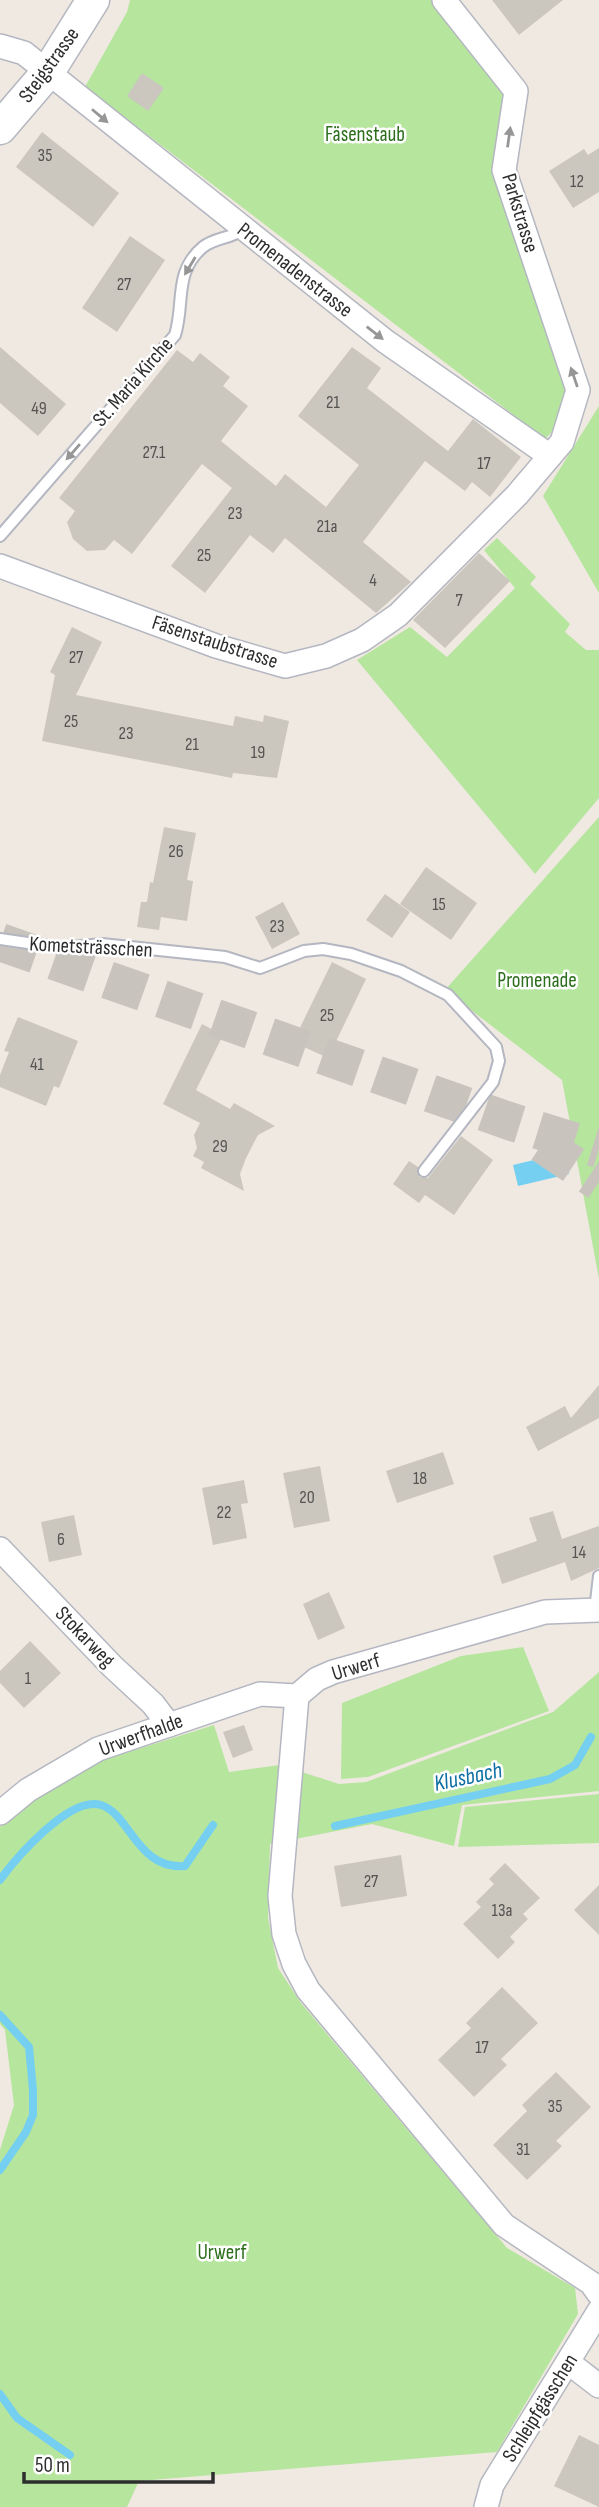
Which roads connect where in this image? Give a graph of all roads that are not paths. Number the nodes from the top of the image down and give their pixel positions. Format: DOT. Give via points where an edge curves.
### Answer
graph roads {
  1 [pos="93,0"];
  2 [pos="444,0"];
  3 [pos="0,46"];
  4 [pos="48,72"];
  5 [pos="0,128"];
  6 [pos="243,229"];
  7 [pos="556,449"];
  8 [pos="0,536"];
  9 [pos="0,566"];
  10 [pos="0,939"];
  11 [pos="424,1171"];
  12 [pos="0,1549"];
  13 [pos="599,1576"];
  14 [pos="597,1610"];
  15 [pos="296,1696"];
  16 [pos="169,1725"];
  17 [pos="0,1813"];
  18 [pos="599,2294"];
  19 [pos="599,2311"];
  20 [pos="569,2363"];
  21 [pos="599,2386"];
  22 [pos="486,2507"];
  1 -- 4 [label="street, Steigstrasse"];
  7 -- 2 [label="street, Parkstrasse, one-way" via="578,390 504,170 516,91"];
  3 -- 4 [label="street, Promenadenstrasse" via="24,53"];
  4 -- 5 [label="street, Steigstrasse"];
  4 -- 6 [label="street, Promenadenstrasse, one-way"];
  6 -- 7 [label="street, Promenadenstrasse, one-way" via="386,341"];
  6 -- 8 [label="lane, St. Maria Kirche, one-way" via="233,238 214,241 192,261 180,288 174,335"];
  7 -- 9 [label="street, Fäsenstaubstrasse" via="398,615 362,640 326,656 285,666 216,646"];
  10 -- 11 [label="lane, Kometsträsschen" via="62,948 102,944 225,957 260,968 304,951 323,949 401,971 448,995 496,1047 499,1061 493,1082"];
  12 -- 16 [label="street, Stokarweg"];
  13 -- 14 [label="lane, Urwerf"];
  14 -- 15 [label="street, Urwerf" via="545,1612 346,1669 317,1679"];
  15 -- 16 [label="street, Urwerfhalde" via="260,1694"];
  15 -- 18 [label="street" via="280,1896 284,1934 294,1964 308,1990 504,2225 591,2283"];
  16 -- 17 [label="street, Urwerfhalde" via="98,1749 28,1790"];
  19 -- 20 [label="street, Schleipfgässchen"];
  20 -- 21 [label="street"];
  20 -- 22 [label="street, Schleipfgässchen" via="492,2485"];
}
